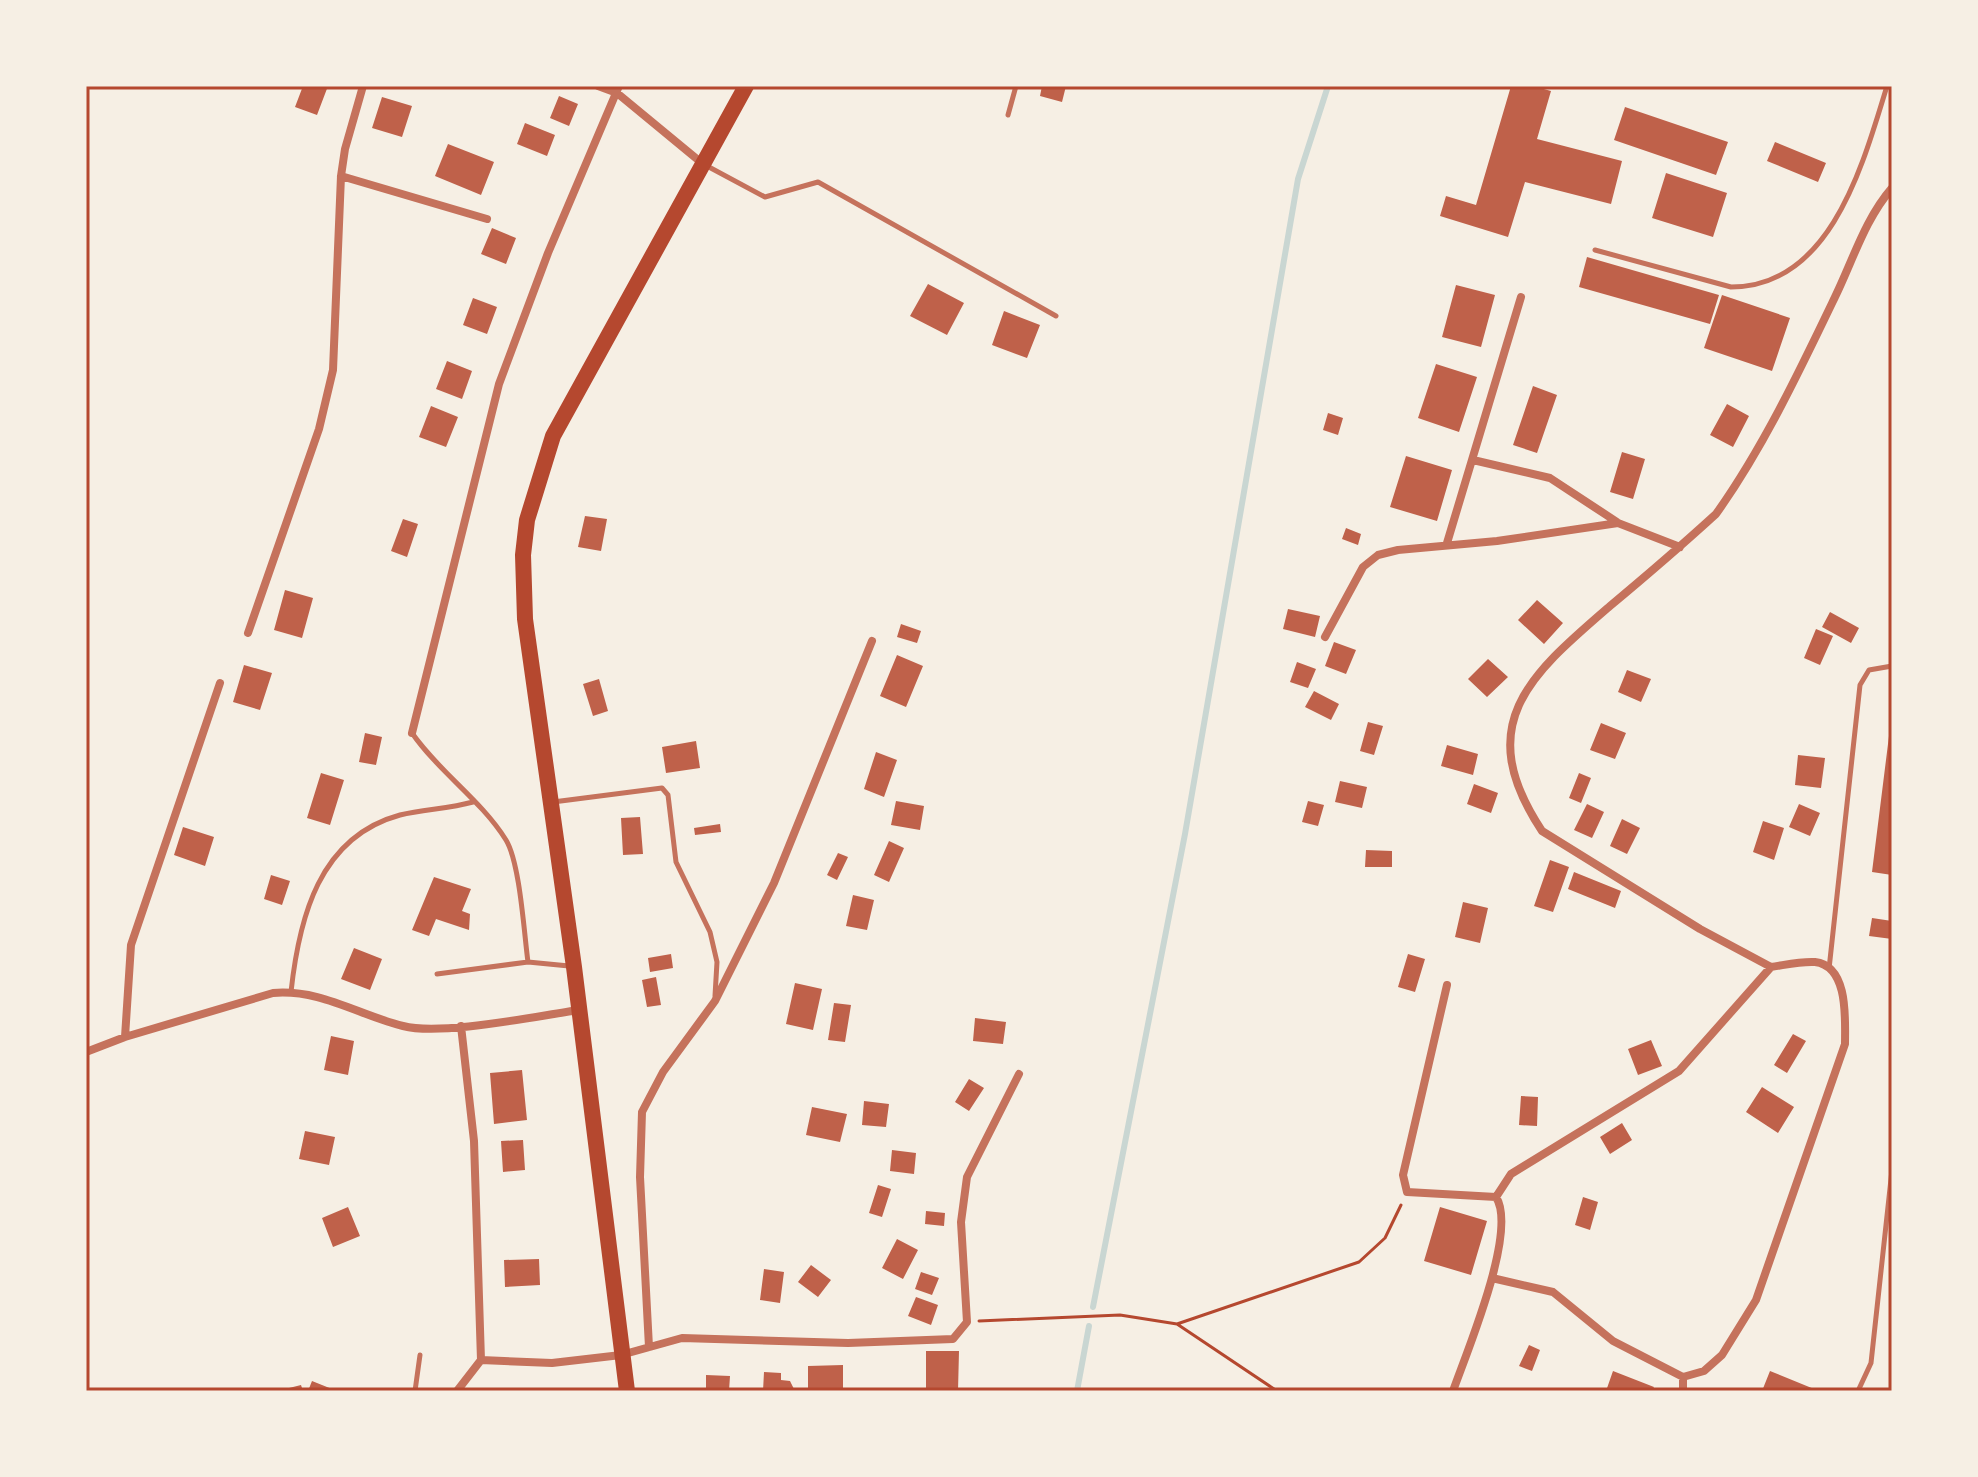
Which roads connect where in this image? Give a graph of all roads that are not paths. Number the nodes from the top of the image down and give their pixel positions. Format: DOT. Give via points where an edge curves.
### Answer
graph roads {
  1 [pos="363,86"];
  2 [pos="598,86"];
  3 [pos="746,86"];
  4 [pos="1016,86"];
  5 [pos="1887,86"];
  6 [pos="618,90"];
  7 [pos="1008,115"];
  8 [pos="703,164"];
  9 [pos="341,176"];
  10 [pos="1892,188"];
  11 [pos="487,219"];
  12 [pos="1595,250"];
  13 [pos="1521,297"];
  14 [pos="1056,316"];
  15 [pos="1473,460"];
  16 [pos="1618,523"];
  17 [pos="1447,543"];
  18 [pos="1680,547"];
  19 [pos="248,633"];
  20 [pos="1325,637"];
  21 [pos="872,641"];
  22 [pos="1892,666"];
  23 [pos="220,683"];
  24 [pos="412,733"];
  25 [pos="473,802"];
  26 [pos="552,802"];
  27 [pos="528,962"];
  28 [pos="574,967"];
  29 [pos="1771,967"];
  30 [pos="1829,970"];
  31 [pos="437,974"];
  32 [pos="1447,985"];
  33 [pos="291,992"];
  34 [pos="715,1001"];
  35 [pos="579,1010"];
  36 [pos="461,1026"];
  37 [pos="125,1037"];
  38 [pos="86,1052"];
  39 [pos="1019,1074"];
  40 [pos="1892,1170"];
  41 [pos="1496,1197"];
  42 [pos="1492,1278"];
  43 [pos="649,1347"];
  44 [pos="420,1355"];
  45 [pos="621,1355"];
  46 [pos="481,1360"];
  47 [pos="1683,1377"];
  48 [pos="415,1391"];
  49 [pos="457,1391"];
  50 [pos="627,1391"];
  51 [pos="1453,1391"];
  52 [pos="1683,1391"];
  53 [pos="1858,1391"];
  1 -- 9 [label="street"];
  2 -- 6 [label="street"];
  3 -- 8 [label="main road"];
  4 -- 7 [label="lane"];
  5 -- 12 [label="lane" via="1862,170 1837,214 1816,246 1771,282 1731,287"];
  6 -- 8 [label="street"];
  6 -- 24 [label="street" via="499,384"];
  8 -- 14 [label="lane" via="765,197 818,182"];
  8 -- 26 [label="main road" via="553,436 527,520 525,619"];
  9 -- 11 [label="street"];
  9 -- 19 [label="street" via="333,370 319,429"];
  10 -- 18 [label="street" via="1876,207 1835,298 1737,484 1716,514"];
  13 -- 15 [label="street"];
  15 -- 16 [label="street" via="1550,478"];
  15 -- 17 [label="street"];
  16 -- 17 [label="street"];
  16 -- 18 [label="street"];
  17 -- 20 [label="street" via="1378,555 1353,581"];
  18 -- 29 [label="street" via="1549,659 1520,700 1510,751 1525,805 1542,831"];
  21 -- 34 [label="street" via="774,883"];
  22 -- 30 [label="lane" via="1869,670 1860,685"];
  23 -- 37 [label="street" via="131,945"];
  24 -- 25 [label="lane"];
  25 -- 27 [label="lane" via="508,842"];
  25 -- 33 [label="lane" via="397,816 358,832 314,888 302,922"];
  26 -- 28 [label="main road"];
  26 -- 34 [label="lane" via="662,788 668,795 676,862 710,932 717,962"];
  27 -- 28 [label="lane"];
  27 -- 31 [label="lane"];
  28 -- 35 [label="main road"];
  29 -- 30 [label="street" via="1817,962"];
  29 -- 41 [label="street" via="1679,1071 1511,1174"];
  30 -- 47 [label="street" via="1839,981 1845,1044 1756,1300 1722,1355 1704,1371"];
  32 -- 41 [label="street" via="1403,1175 1407,1192"];
  33 -- 36 [label="street" via="344,1003 404,1027"];
  33 -- 37 [label="street"];
  34 -- 43 [label="street" via="663,1072 642,1112"];
  35 -- 36 [label="street"];
  35 -- 45 [label="main road"];
  36 -- 46 [label="street" via="474,1141"];
  37 -- 38 [label="street"];
  39 -- 43 [label="street" via="967,1177 961,1222 967,1322 953,1339 848,1343 682,1338"];
  40 -- 53 [label="lane" via="1871,1363"];
  41 -- 42 [label="street" via="1504,1222"];
  42 -- 47 [label="street" via="1553,1292 1613,1341"];
  42 -- 51 [label="street"];
  43 -- 45 [label="street"];
  44 -- 48 [label="lane"];
  45 -- 46 [label="street" via="552,1363"];
  45 -- 50 [label="main road"];
  46 -- 49 [label="street"];
  47 -- 52 [label="street"];
}
